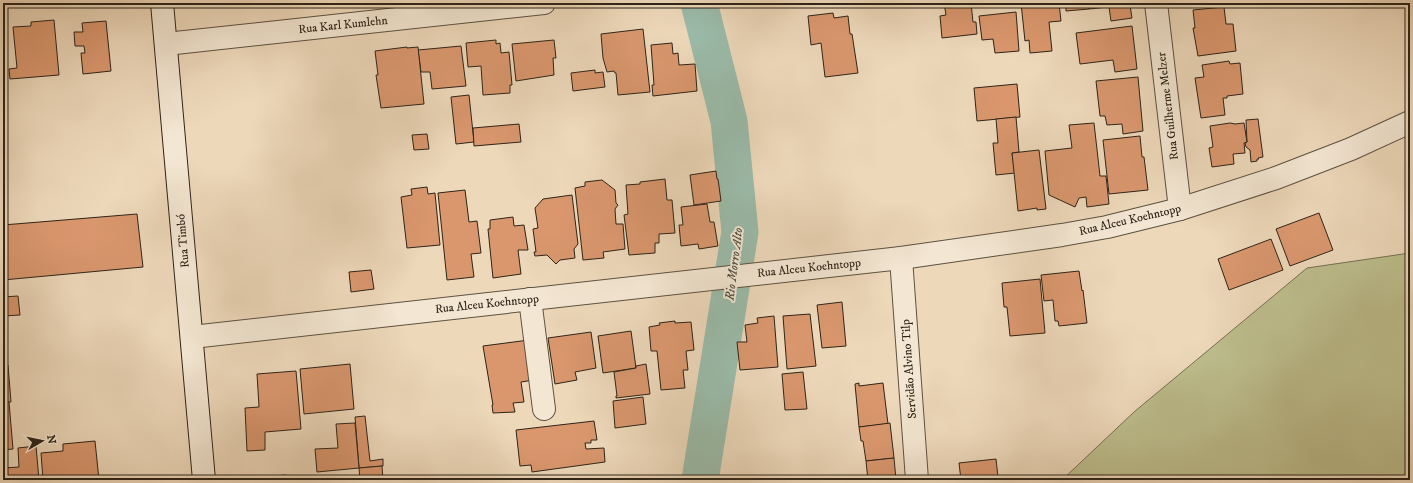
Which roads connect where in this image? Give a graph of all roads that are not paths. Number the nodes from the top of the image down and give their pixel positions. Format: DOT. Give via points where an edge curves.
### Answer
graph roads {
  1 [pos="162,3"];
  2 [pos="544,3"];
  3 [pos="1156,3"];
  4 [pos="166,44"];
  5 [pos="1410,122"];
  6 [pos="1180,209"];
  7 [pos="901,258"];
  8 [pos="530,299"];
  9 [pos="192,337"];
  10 [pos="544,409"];
  11 [pos="204,480"];
  12 [pos="917,480"];
  1 -- 4 [label="street, Rua Timbó"];
  2 -- 4 [label="street, Rua Karl Kumlehn"];
  3 -- 6 [label="street, Rua Guilherme Melzer"];
  4 -- 9 [label="street, Rua Timbó"];
  5 -- 6 [label="street, Rua Alceu Koehntopp" via="1351,149 1276,178"];
  6 -- 7 [label="street, Rua Alceu Koehntopp" via="1107,227"];
  7 -- 8 [label="street, Rua Alceu Koehntopp"];
  7 -- 12 [label="street, Servidão Alvino Tilp"];
  8 -- 9 [label="street, Rua Alceu Koehntopp"];
  8 -- 10 [label="street"];
  9 -- 11 [label="street, Rua Timbó"];
}
